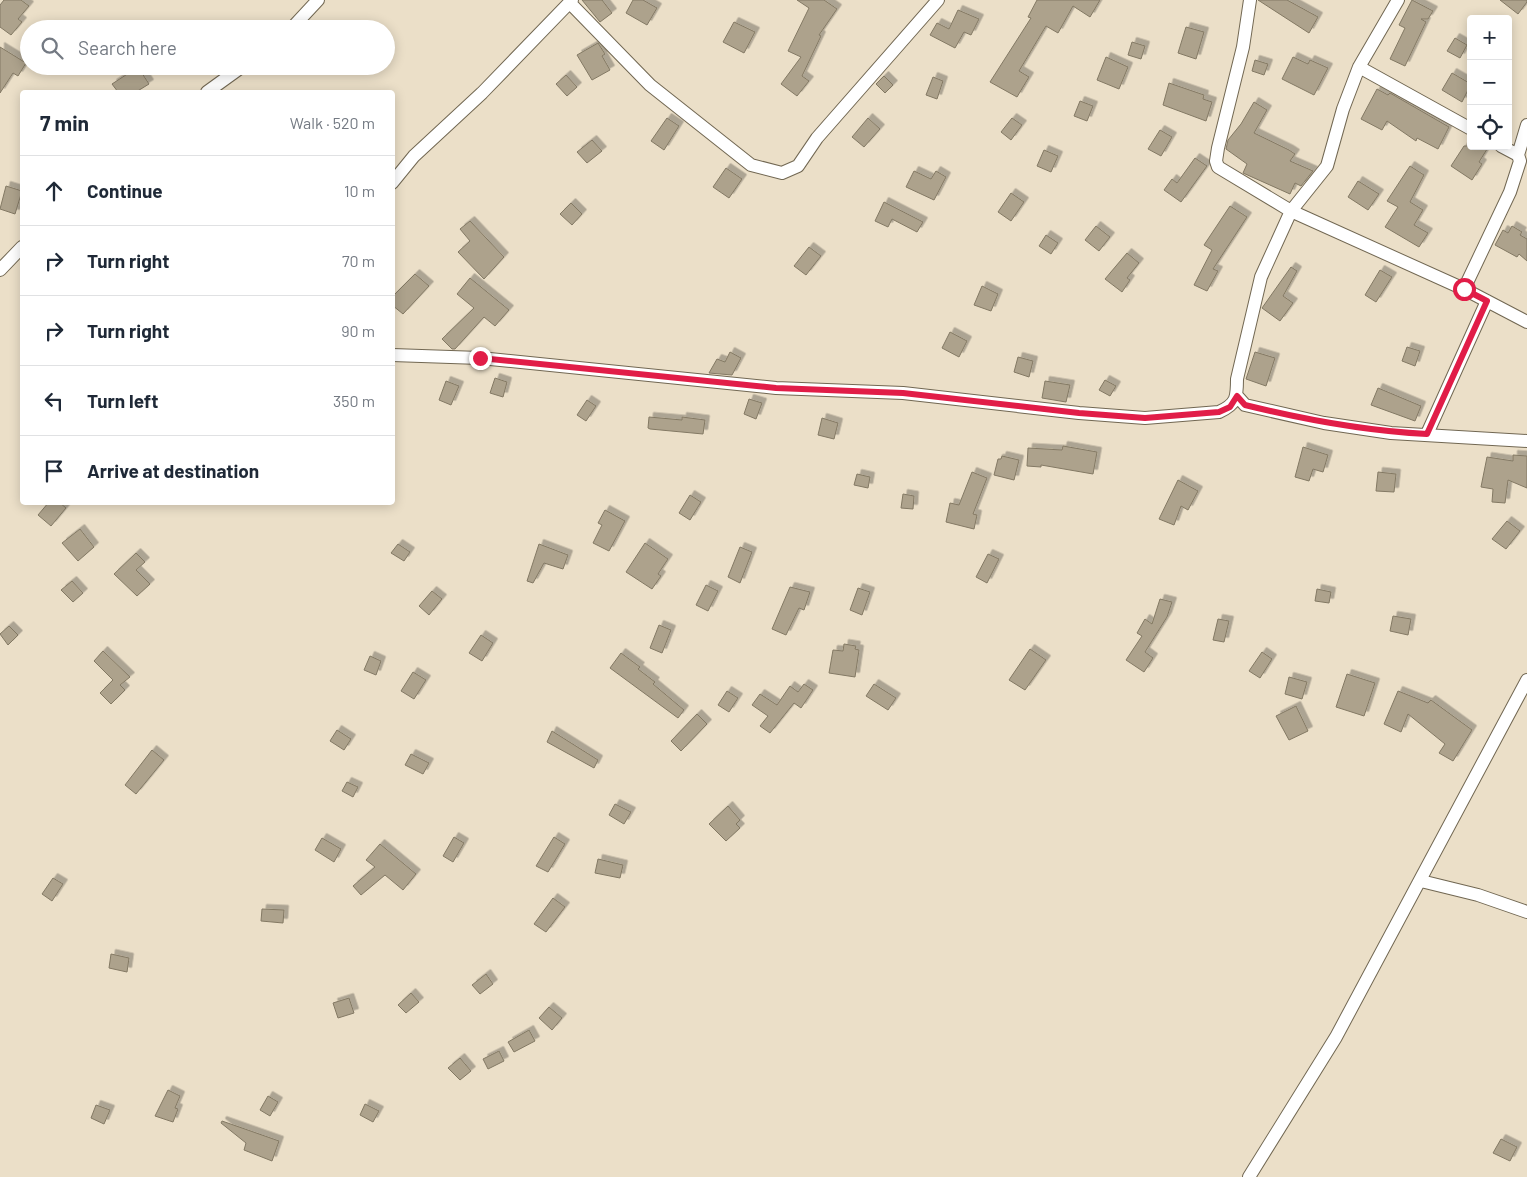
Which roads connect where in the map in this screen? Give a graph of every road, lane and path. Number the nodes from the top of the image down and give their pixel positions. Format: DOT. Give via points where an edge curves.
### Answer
graph roads {
  1 [pos="318,0"];
  2 [pos="938,0"];
  3 [pos="1250,0"];
  4 [pos="1398,0"];
  5 [pos="570,1"];
  6 [pos="299,20"];
  7 [pos="1358,67"];
  8 [pos="231,75"];
  9 [pos="210,90"];
  10 [pos="1527,125"];
  11 [pos="1467,127"];
  12 [pos="1507,150"];
  13 [pos="1522,161"];
  14 [pos="395,179"];
  15 [pos="1291,211"];
  16 [pos="20,249"];
  17 [pos="0,270"];
  18 [pos="1464,289"];
  19 [pos="1487,301"];
  20 [pos="1527,322"];
  21 [pos="395,355"];
  22 [pos="1237,396"];
  23 [pos="1427,434"];
  24 [pos="1527,441"];
  25 [pos="1527,680"];
  26 [pos="1421,881"];
  27 [pos="1527,912"];
  28 [pos="1249,1177"];
  1 -- 6 [label="street"];
  2 -- 5 [label="street" via="817,138 798,166 782,174 751,165 650,85"];
  3 -- 15 [label="street" via="1243,47 1216,161 1226,174"];
  4 -- 7 [label="street"];
  5 -- 14 [label="street" via="482,93 414,156"];
  7 -- 11 [label="street"];
  7 -- 15 [label="street" via="1327,166"];
  8 -- 9 [label="street"];
  10 -- 13 [label="street"];
  12 -- 13 [label="street"];
  13 -- 18 [label="street"];
  15 -- 18 [label="street"];
  15 -- 22 [label="street" via="1261,277 1237,379"];
  16 -- 17 [label="street"];
  18 -- 19 [label="street"];
  19 -- 20 [label="street"];
  19 -- 23 [label="street"];
  21 -- 22 [label="street" via="480,358 776,388 903,393 1145,418 1219,412 1230,407"];
  22 -- 23 [label="street" via="1245,405 1324,423"];
  23 -- 24 [label="street"];
  25 -- 26 [label="street"];
  26 -- 27 [label="street"];
  26 -- 28 [label="street" via="1336,1037"];
}
